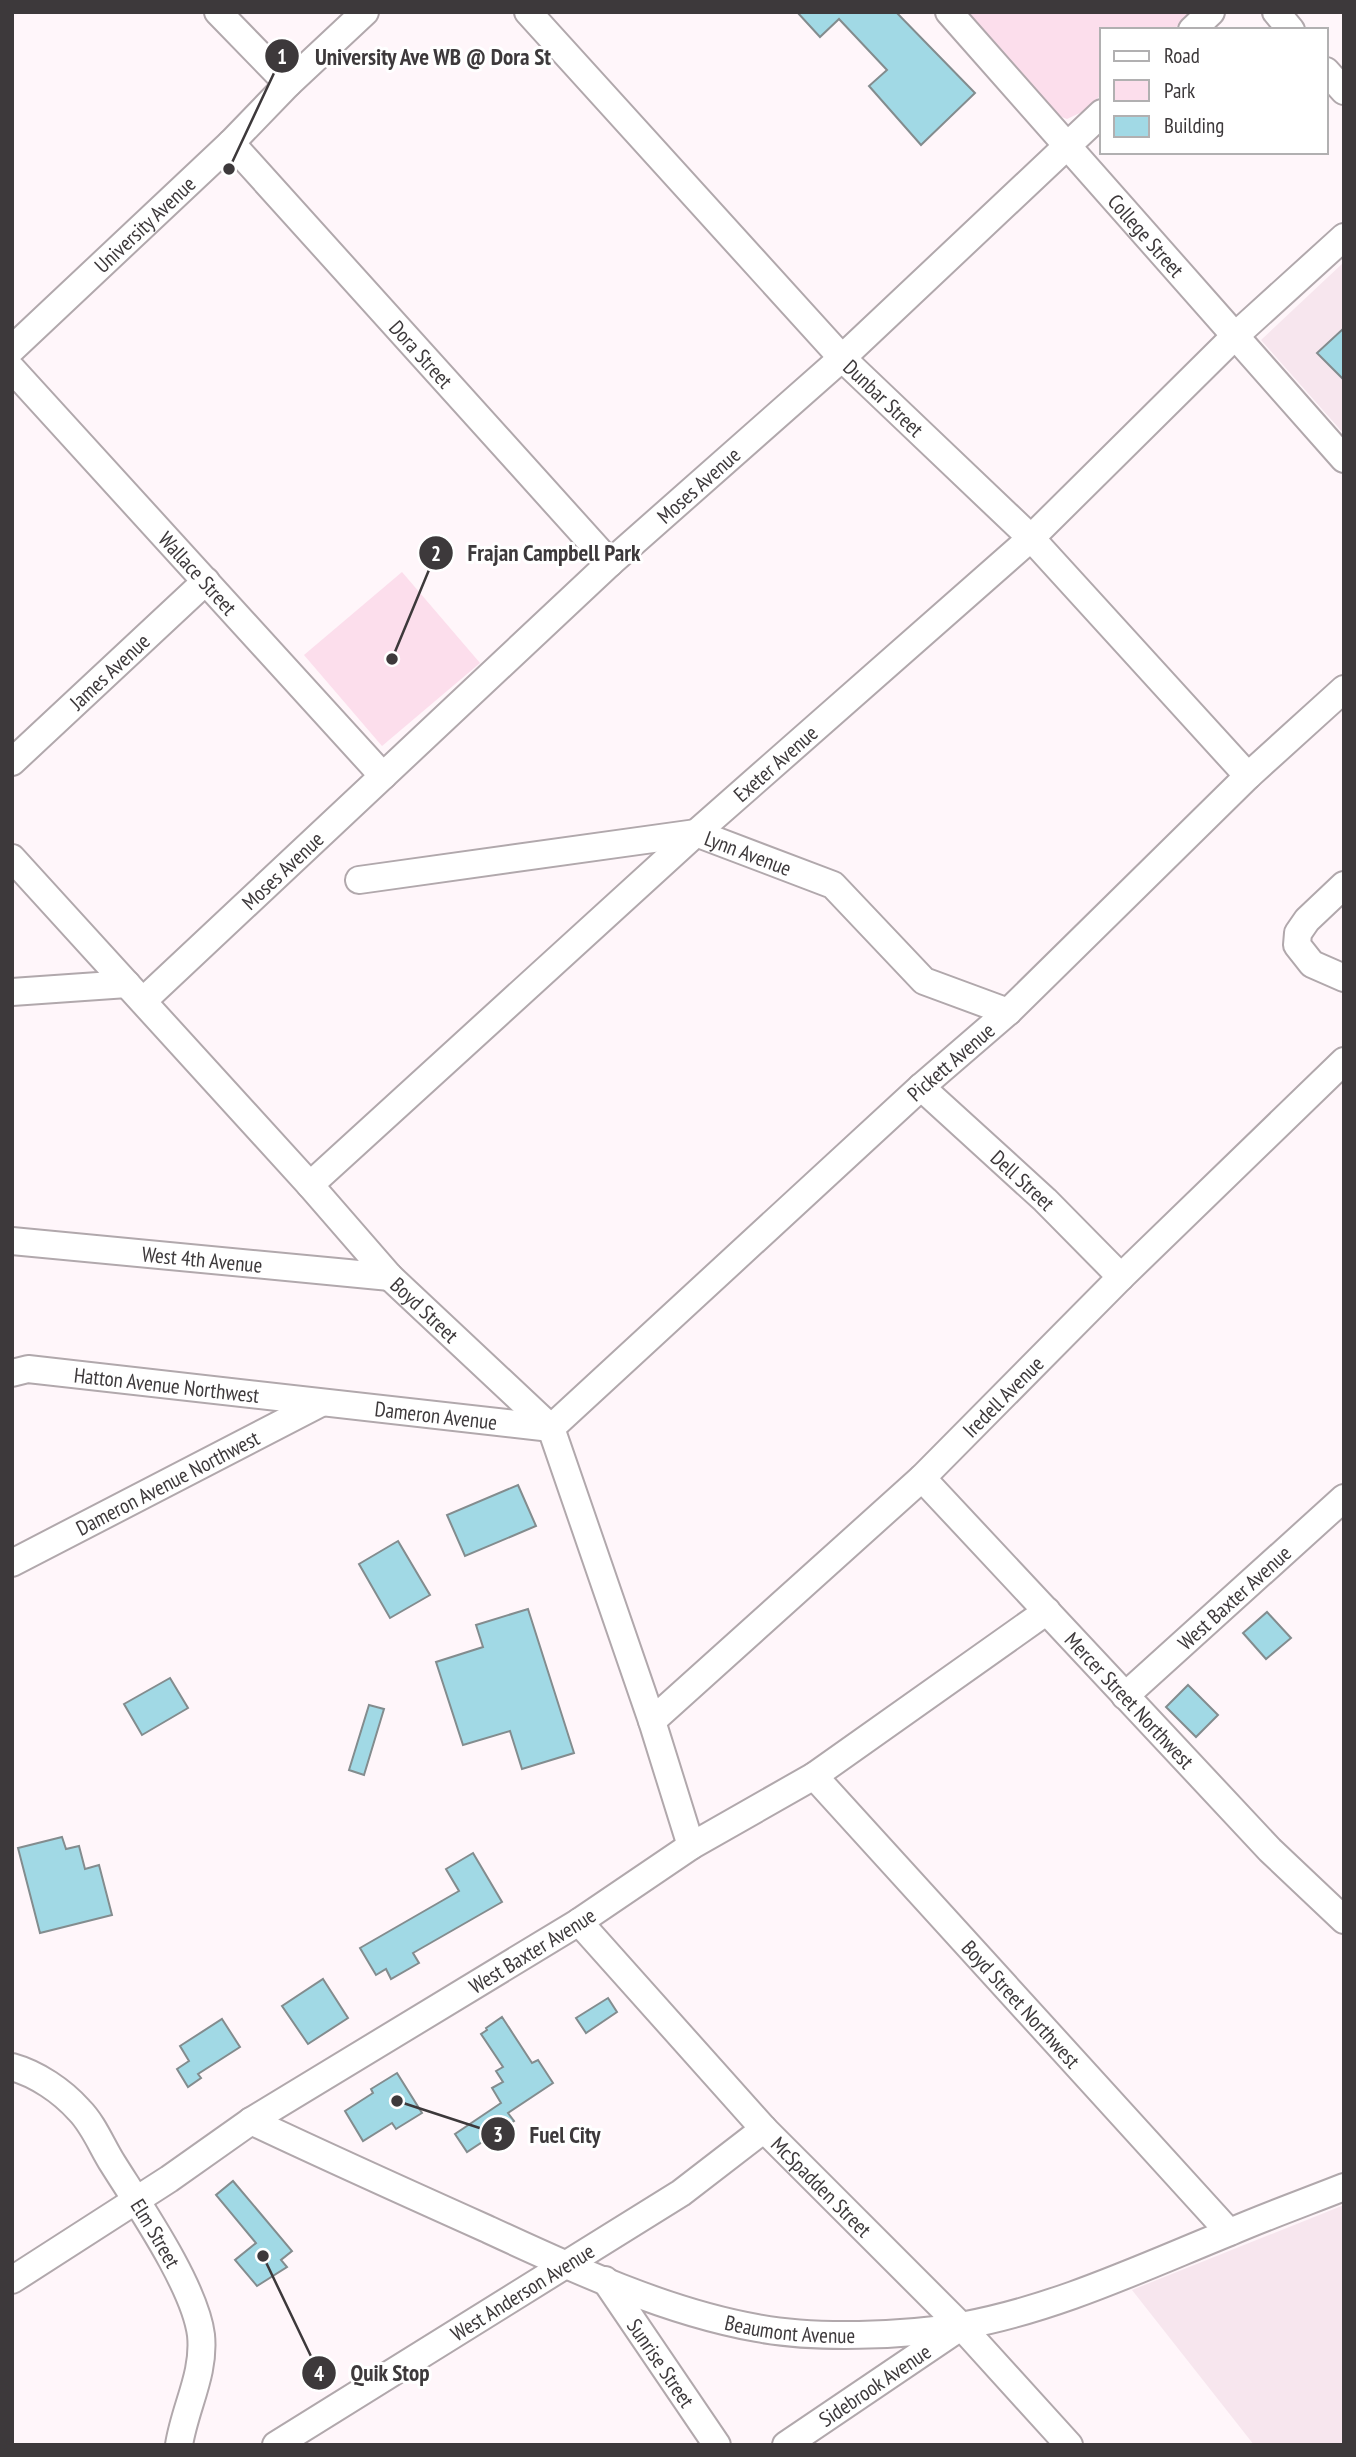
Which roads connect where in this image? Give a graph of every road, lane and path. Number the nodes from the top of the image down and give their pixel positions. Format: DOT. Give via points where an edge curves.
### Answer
graph roads {
  1 [pos="218,12"];
  2 [pos="365,12"];
  3 [pos="528,12"];
  4 [pos="949,12"];
  5 [pos="1211,12"];
  6 [pos="1276,12"];
  7 [pos="1194,28"];
  8 [pos="1289,28"];
  9 [pos="1328,73"];
  10 [pos="288,84"];
  11 [pos="1344,91"];
  12 [pos="1100,115"];
  13 [pos="232,143"];
  14 [pos="1068,144"];
  15 [pos="1344,237"];
  16 [pos="1236,335"];
  17 [pos="12,349"];
  18 [pos="842,358"];
  19 [pos="12,369"];
  20 [pos="1344,459"];
  21 [pos="1031,538"];
  22 [pos="610,563"];
  23 [pos="206,581"];
  24 [pos="1344,689"];
  25 [pos="12,762"];
  26 [pos="383,776"];
  27 [pos="1248,776"];
  28 [pos="696,834"];
  29 [pos="12,858"];
  30 [pos="359,880"];
  31 [pos="1344,886"];
  32 [pos="1344,978"];
  33 [pos="12,992"];
  34 [pos="135,993"];
  35 [pos="1008,1012"];
  36 [pos="1344,1060"];
  37 [pos="921,1087"];
  38 [pos="310,1185"];
  39 [pos="12,1241"];
  40 [pos="390,1277"];
  41 [pos="1121,1277"];
  42 [pos="12,1373"];
  43 [pos="321,1403"];
  44 [pos="551,1428"];
  45 [pos="922,1478"];
  46 [pos="1344,1498"];
  47 [pos="12,1563"];
  48 [pos="1047,1611"];
  49 [pos="1125,1696"];
  50 [pos="652,1721"];
  51 [pos="814,1776"];
  52 [pos="691,1846"];
  53 [pos="1344,1920"];
  54 [pos="579,1922"];
  55 [pos="12,2067"];
  56 [pos="251,2122"];
  57 [pos="764,2129"];
  58 [pos="1344,2188"];
  59 [pos="136,2200"];
  60 [pos="1229,2232"];
  61 [pos="566,2265"];
  62 [pos="12,2280"];
  63 [pos="605,2280"];
  64 [pos="961,2326"];
  65 [pos="179,2445"];
  66 [pos="275,2445"];
  67 [pos="717,2445"];
  68 [pos="786,2445"];
  69 [pos="1069,2445"];
  1 -- 10 [label="street"];
  2 -- 10 [label="street, University Avenue"];
  3 -- 18 [label="street, Dunbar Street"];
  4 -- 14 [label="street, College Street"];
  5 -- 7 [label="street"];
  6 -- 8 [label="street"];
  9 -- 11 [label="street"];
  10 -- 13 [label="street, University Avenue"];
  12 -- 14 [label="street, Moses Avenue"];
  13 -- 17 [label="street, University Avenue"];
  13 -- 22 [label="street, Dora Street"];
  14 -- 16 [label="street, College Street"];
  14 -- 18 [label="street, Moses Avenue"];
  15 -- 16 [label="street, Exeter Avenue"];
  16 -- 20 [label="street, College Street"];
  16 -- 21 [label="street, Exeter Avenue"];
  18 -- 21 [label="street, Dunbar Street"];
  18 -- 22 [label="street, Moses Avenue"];
  19 -- 23 [label="street, Wallace Street"];
  21 -- 27 [label="street, Dunbar Street"];
  21 -- 28 [label="street, Exeter Avenue"];
  22 -- 26 [label="street, Moses Avenue"];
  23 -- 25 [label="street, James Avenue"];
  23 -- 26 [label="street, Wallace Street"];
  24 -- 27 [label="street, Pickett Avenue"];
  26 -- 34 [label="street, Moses Avenue"];
  27 -- 35 [label="street, Pickett Avenue"];
  28 -- 30 [label="street, Lynn Avenue"];
  28 -- 35 [label="street, Lynn Avenue" via="833,885 924,981"];
  28 -- 38 [label="street, Exeter Avenue"];
  29 -- 34 [label="street, Boyd Street"];
  31 -- 32 [label="street" via="1307,920 1298,933 1297,945 1312,964"];
  33 -- 34 [label="street"];
  34 -- 38 [label="street, Boyd Street"];
  35 -- 37 [label="street, Pickett Avenue"];
  36 -- 41 [label="street, Iredell Avenue"];
  37 -- 41 [label="street, Dell Street"];
  37 -- 44 [label="street, Pickett Avenue"];
  38 -- 40 [label="street, Boyd Street"];
  39 -- 40 [label="street, West 4th Avenue"];
  40 -- 44 [label="street, Boyd Street"];
  41 -- 45 [label="street, Iredell Avenue"];
  42 -- 43 [label="street, Hatton Avenue Northwest" via="28,1369"];
  43 -- 44 [label="street, Dameron Avenue"];
  43 -- 47 [label="street, Dameron Avenue Northwest"];
  44 -- 50 [label="street, Boyd Street"];
  45 -- 48 [label="street, Mercer Street Northwest"];
  45 -- 50 [label="street, Iredell Avenue"];
  46 -- 49 [label="street, West Baxter Avenue"];
  48 -- 49 [label="street, Mercer Street Northwest"];
  48 -- 51 [label="street, West Baxter Avenue"];
  49 -- 53 [label="street, Mercer Street Northwest" via="1270,1850"];
  50 -- 52 [label="street, Boyd Street"];
  51 -- 52 [label="street, West Baxter Avenue"];
  51 -- 60 [label="street, Boyd Street Northwest"];
  52 -- 54 [label="street, West Baxter Avenue"];
  54 -- 56 [label="street, West Baxter Avenue"];
  54 -- 57 [label="street, McSpadden Street"];
  55 -- 59 [label="street, Elm Street" via="46,2083 82,2112"];
  56 -- 59 [label="street, West Baxter Avenue"];
  56 -- 61 [label="street, Beaumont Avenue"];
  57 -- 61 [label="street, West Anderson Avenue" via="681,2193"];
  57 -- 64 [label="street, McSpadden Street"];
  58 -- 60 [label="street, Beaumont Avenue"];
  59 -- 62 [label="street, West Baxter Avenue"];
  59 -- 65 [label="street, Elm Street" via="197,2313 201,2358"];
  60 -- 64 [label="street, Beaumont Avenue" via="1112,2282"];
  61 -- 63 [label="street, Beaumont Avenue"];
  61 -- 66 [label="street, West Anderson Avenue"];
  63 -- 64 [label="street, Beaumont Avenue" via="693,2314 759,2329 820,2334"];
  63 -- 67 [label="street, Sunrise Street"];
  64 -- 68 [label="street, Sidebrook Avenue"];
  64 -- 69 [label="street, McSpadden Street"];
}
